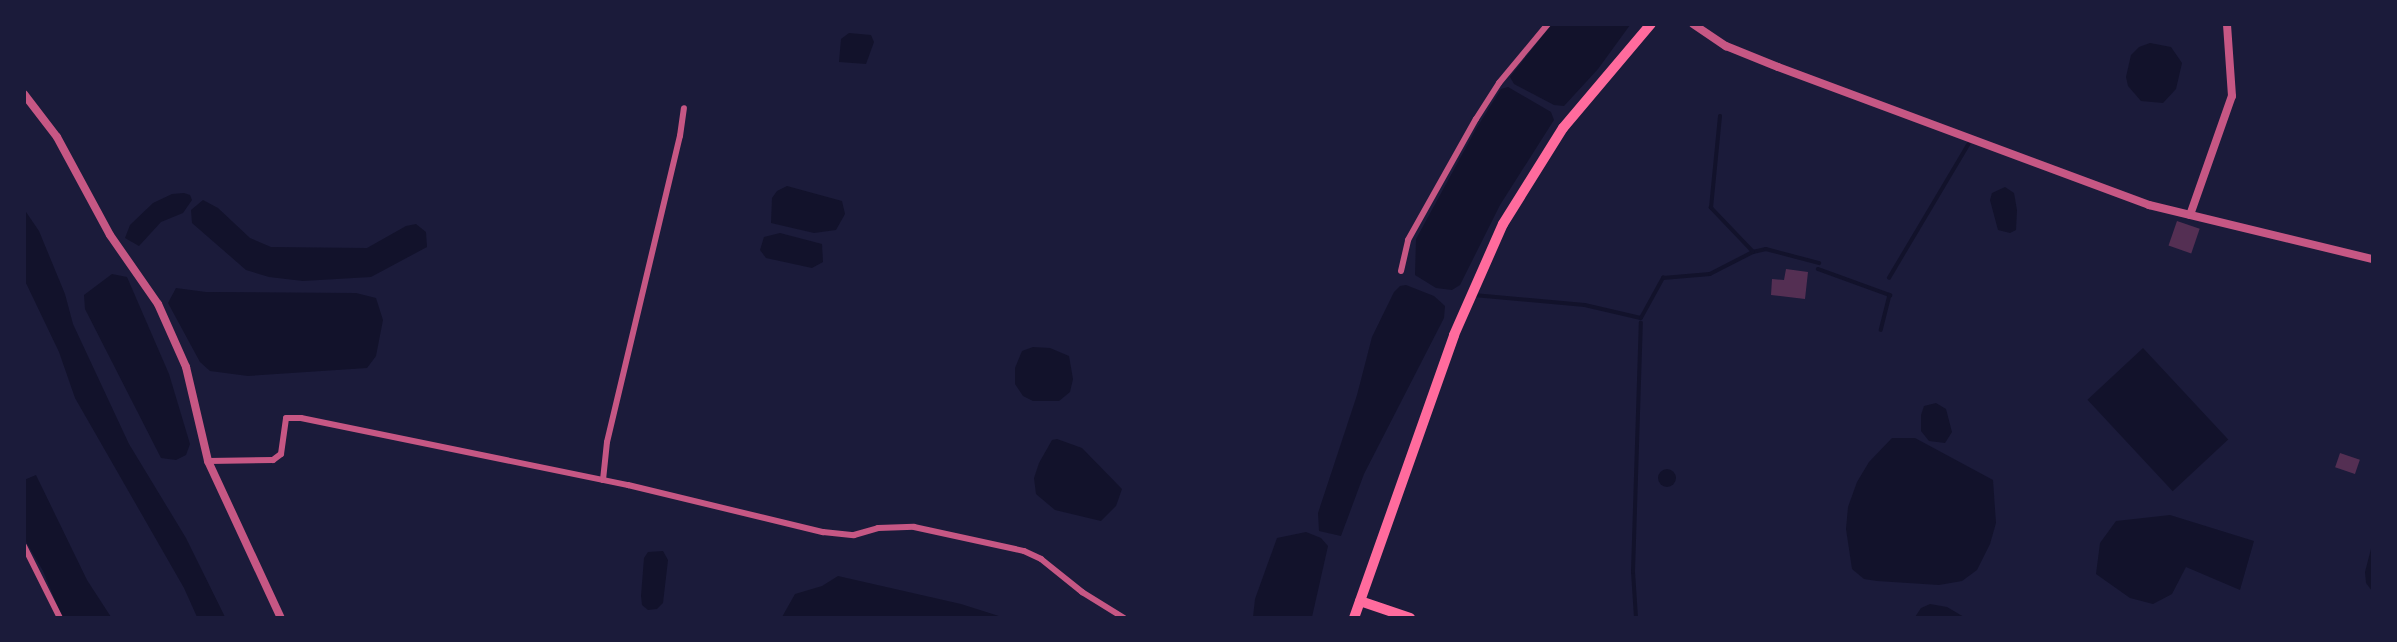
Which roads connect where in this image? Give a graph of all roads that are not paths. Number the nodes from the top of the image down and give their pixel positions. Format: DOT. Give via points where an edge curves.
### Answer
graph roads {
  1 [pos="1548,24"];
  2 [pos="1651,24"];
  3 [pos="1693,24"];
  4 [pos="2227,24"];
  5 [pos="24,94"];
  6 [pos="684,108"];
  7 [pos="2190,215"];
  8 [pos="2372,260"];
  9 [pos="1401,271"];
  10 [pos="208,461"];
  11 [pos="603,480"];
  12 [pos="24,546"];
  13 [pos="1360,601"];
  14 [pos="60,618"];
  15 [pos="281,618"];
  16 [pos="1124,618"];
  17 [pos="1354,618"];
  18 [pos="1410,618"];
  1 -- 9 [label="street" via="1476,119 1408,240"];
  2 -- 13 [label="highway" via="1563,128 1503,223 1454,334"];
  3 -- 7 [label="street" via="1727,46 2017,158"];
  4 -- 7 [label="street" via="2232,96"];
  5 -- 10 [label="street" via="57,137 110,235 158,304 186,367"];
  6 -- 11 [label="street" via="607,442"];
  7 -- 8 [label="street"];
  10 -- 11 [label="street" via="276,459 282,450 284,421 292,416"];
  10 -- 15 [label="street"];
  11 -- 16 [label="street" via="823,532 855,535 878,528 915,527 1024,551"];
  12 -- 14 [label="street"];
  13 -- 17 [label="highway"];
  13 -- 18 [label="main road"];
}
